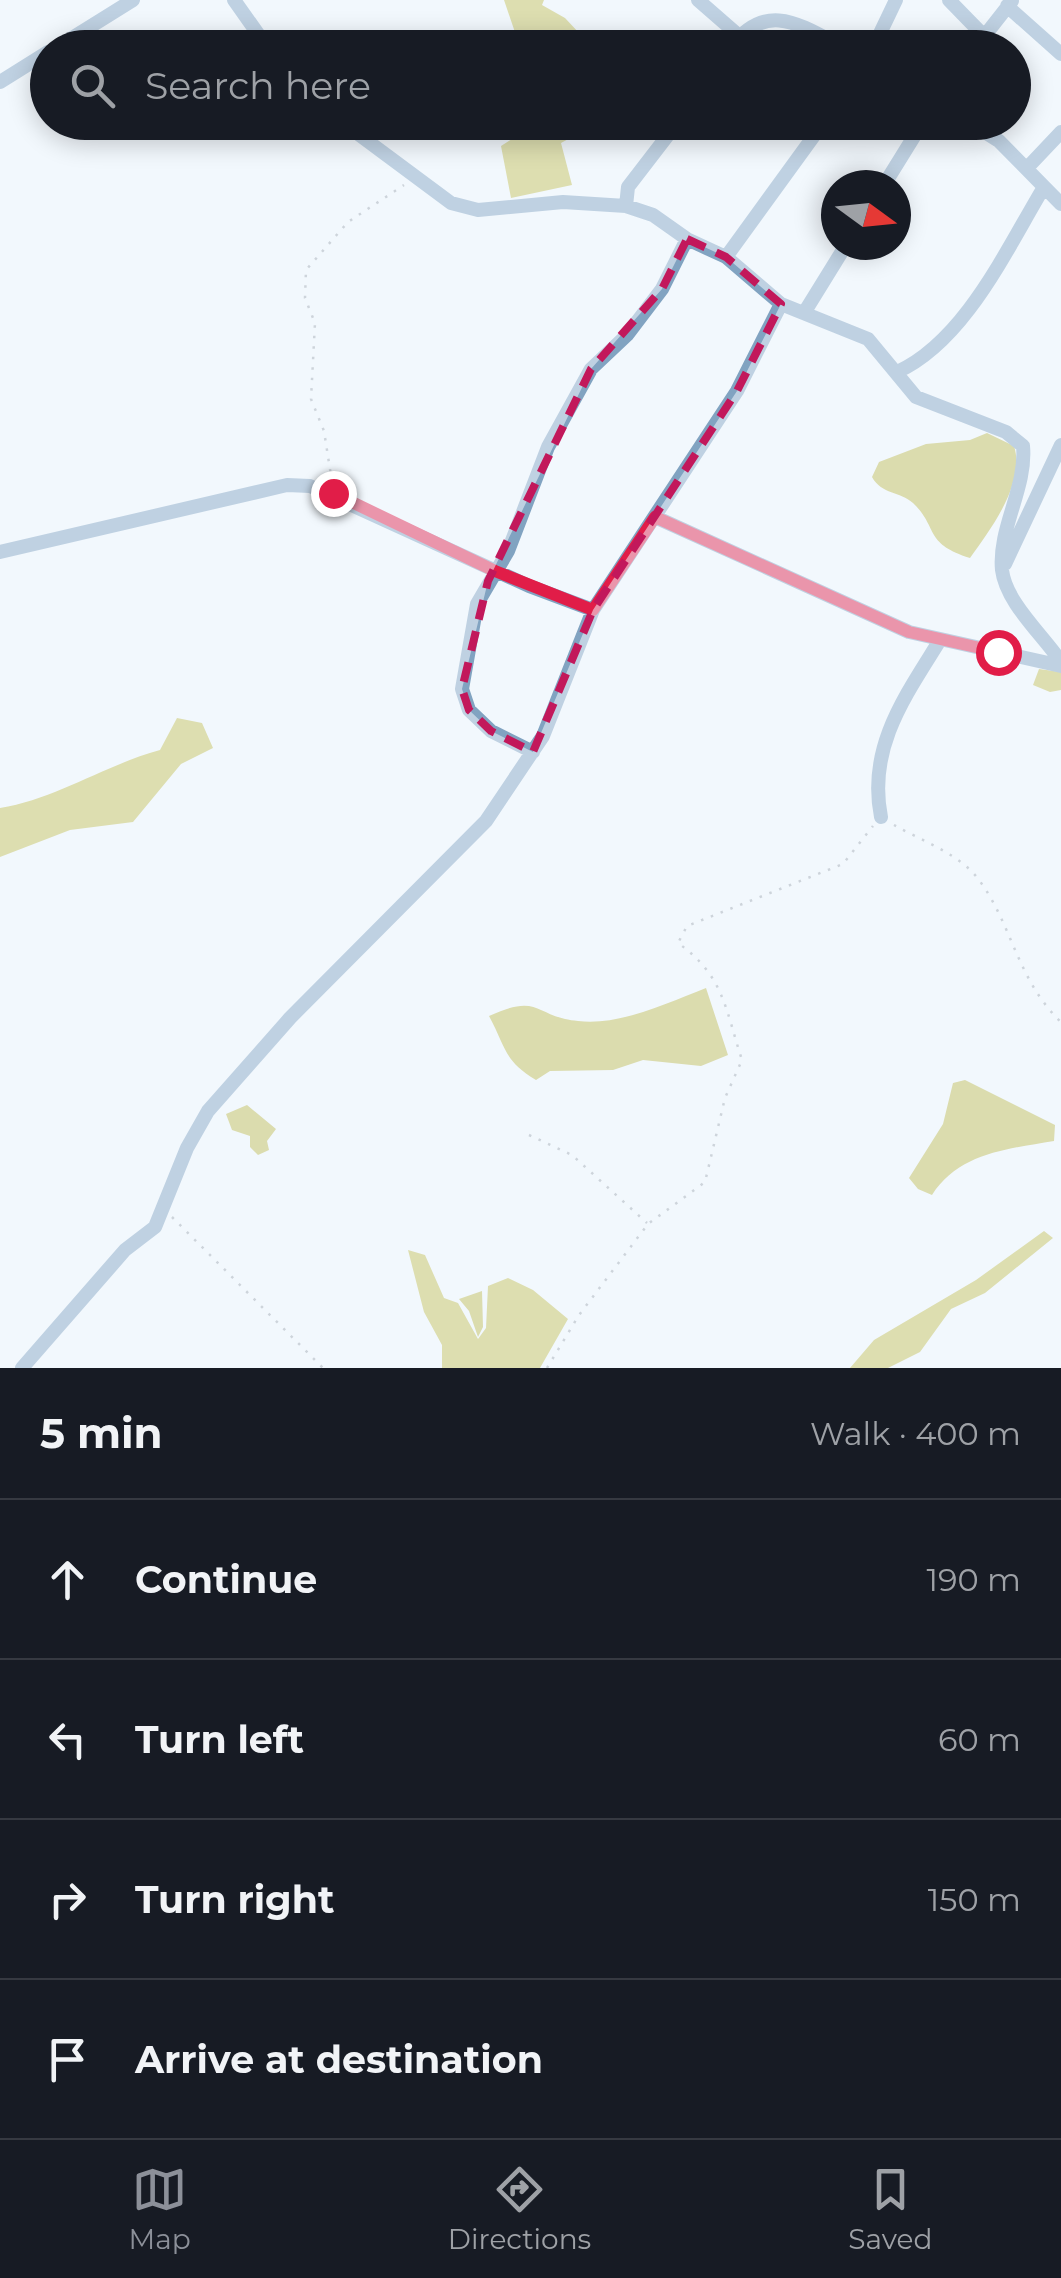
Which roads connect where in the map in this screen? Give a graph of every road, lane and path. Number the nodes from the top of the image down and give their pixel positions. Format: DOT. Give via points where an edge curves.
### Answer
graph roads {
  1 [pos="133,0"];
  2 [pos="234,0"];
  3 [pos="698,0"];
  4 [pos="896,0"];
  5 [pos="949,0"];
  6 [pos="1010,3"];
  7 [pos="85,30"];
  8 [pos="255,30"];
  9 [pos="724,30"];
  10 [pos="747,30"];
  11 [pos="810,30"];
  12 [pos="882,30"];
  13 [pos="970,30"];
  14 [pos="989,30"];
  15 [pos="1061,54"];
  16 [pos="30,63"];
  17 [pos="0,82"];
  18 [pos="1061,132"];
  19 [pos="365,140"];
  20 [pos="664,140"];
  21 [pos="811,140"];
  22 [pos="911,140"];
  23 [pos="998,140"];
  24 [pos="1027,168"];
  25 [pos="893,170"];
  26 [pos="410,176"];
  27 [pos="1044,187"];
  28 [pos="1061,204"];
  29 [pos="626,206"];
  30 [pos="687,239"];
  31 [pos="726,257"];
  32 [pos="837,260"];
  33 [pos="781,304"];
  34 [pos="804,312"];
  35 [pos="896,372"];
  36 [pos="1061,446"];
  37 [pos="333,493"];
  38 [pos="655,517"];
  39 [pos="0,552"];
  40 [pos="1002,568"];
  41 [pos="495,571"];
  42 [pos="593,610"];
  43 [pos="940,640"];
  44 [pos="1061,664"];
  45 [pos="533,752"];
  46 [pos="880,816"];
  47 [pos="1061,1022"];
  48 [pos="530,1136"];
  49 [pos="164,1208"];
  50 [pos="648,1224"];
  51 [pos="22,1368"];
  52 [pos="323,1368"];
  53 [pos="548,1368"];
  1 -- 7 [label="street"];
  2 -- 8 [label="street"];
  3 -- 9 [label="street"];
  4 -- 12 [label="street"];
  5 -- 13 [label="street"];
  6 -- 14 [label="street"];
  6 -- 15 [label="street"];
  10 -- 11 [label="street" via="764,14 778,13"];
  16 -- 17 [label="street"];
  18 -- 24 [label="street"];
  19 -- 26 [label="street"];
  20 -- 29 [label="street" via="628,188"];
  21 -- 31 [label="street"];
  22 -- 25 [label="street"];
  23 -- 24 [label="street"];
  24 -- 27 [label="street"];
  26 -- 29 [label="street" via="478,210 563,202"];
  26 -- 37 [label="path" via="348,222 306,270 305,298 315,323 311,398 324,431"];
  27 -- 28 [label="street"];
  27 -- 35 [label="street" via="932,352"];
  29 -- 30 [label="street"];
  30 -- 31 [label="street"];
  30 -- 41 [label="street" via="662,290 591,369"];
  31 -- 33 [label="street"];
  32 -- 34 [label="street"];
  33 -- 34 [label="street"];
  33 -- 38 [label="street" via="737,390"];
  34 -- 35 [label="street" via="868,338"];
  35 -- 40 [label="street" via="916,397 1006,432 1023,446 1025,467"];
  36 -- 40 [label="street"];
  37 -- 39 [label="street" via="287,485"];
  37 -- 41 [label="street"];
  38 -- 42 [label="street"];
  38 -- 43 [label="street" via="877,619"];
  40 -- 44 [label="street" via="1014,599"];
  41 -- 42 [label="street"];
  41 -- 45 [label="street" via="478,604 462,689 469,710 492,731"];
  42 -- 45 [label="street"];
  43 -- 44 [label="street"];
  43 -- 46 [label="street" via="904,690 879,767"];
  45 -- 49 [label="street" via="473,838 290,1018 208,1111"];
  46 -- 47 [label="path" via="954,856 980,880 1042,1004"];
  46 -- 50 [label="path" via="843,864 687,926 678,943 706,963 716,980 742,1060 725,1098 705,1182"];
  48 -- 50 [label="path" via="572,1155"];
  49 -- 51 [label="street" via="156,1227 125,1250"];
  49 -- 52 [label="path"];
  50 -- 53 [label="path" via="578,1315"];
}
